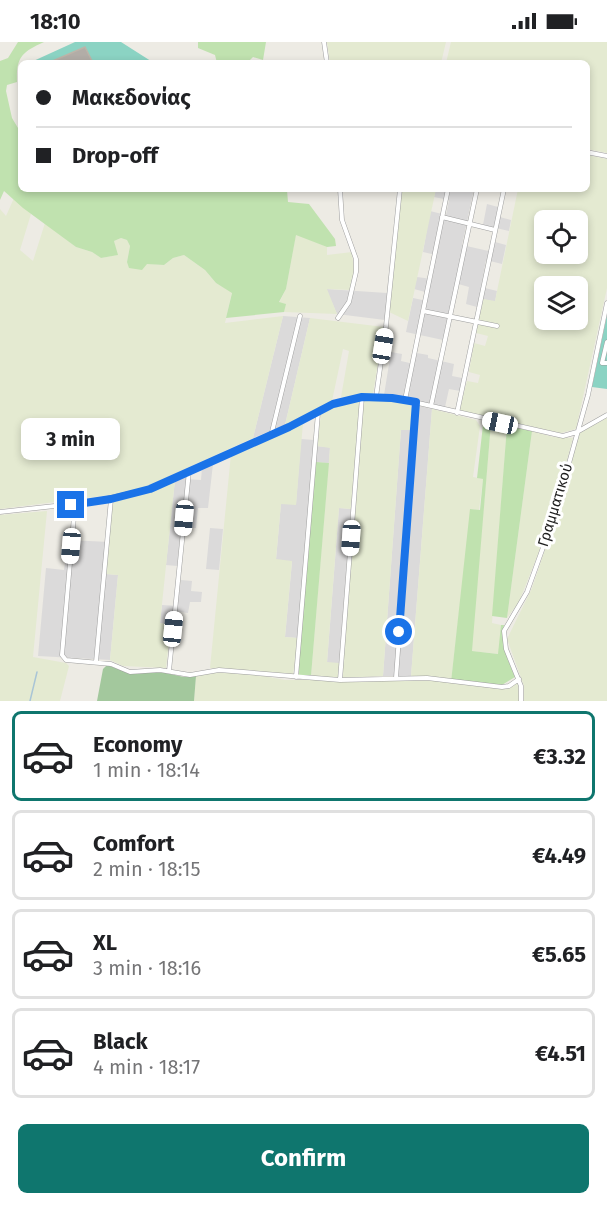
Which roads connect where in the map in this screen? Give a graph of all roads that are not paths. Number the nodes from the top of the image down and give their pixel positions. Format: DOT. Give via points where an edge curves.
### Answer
graph roads {
  1 [pos="324,42"];
  2 [pos="327,60"];
  3 [pos="590,153"];
  4 [pos="607,156"];
  5 [pos="340,192"];
  6 [pos="400,192"];
  7 [pos="447,192"];
  8 [pos="476,192"];
  9 [pos="503,192"];
  10 [pos="442,218"];
  11 [pos="469,224"];
  12 [pos="495,230"];
  13 [pos="607,303"];
  14 [pos="423,311"];
  15 [pos="300,316"];
  16 [pos="451,316"];
  17 [pos="338,318"];
  18 [pos="477,322"];
  19 [pos="497,326"];
  20 [pos="607,342"];
  21 [pos="607,363"];
  22 [pos="362,397"];
  23 [pos="376,397"];
  24 [pos="405,400"];
  25 [pos="416,402"];
  26 [pos="431,406"];
  27 [pos="318,412"];
  28 [pos="457,413"];
  29 [pos="607,415"];
  30 [pos="577,432"];
  31 [pos="271,436"];
  32 [pos="189,470"];
  33 [pos="111,499"];
  34 [pos="75,505"];
  35 [pos="0,512"];
  36 [pos="96,662"];
  37 [pos="169,671"];
  38 [pos="296,678"];
  39 [pos="396,678"];
  40 [pos="519,679"];
  41 [pos="340,680"];
  42 [pos="522,701"];
  1 -- 2 [label="street"];
  3 -- 4 [label="street"];
  5 -- 17 [label="street" via="342,220 356,259 356,272 349,302"];
  6 -- 23 [label="street"];
  7 -- 10 [label="street"];
  8 -- 11 [label="street"];
  9 -- 12 [label="street"];
  10 -- 11 [label="street"];
  10 -- 14 [label="street"];
  11 -- 12 [label="street"];
  11 -- 16 [label="street"];
  12 -- 18 [label="street"];
  13 -- 30 [label="street, Γραμματικού"];
  14 -- 16 [label="street"];
  14 -- 24 [label="street"];
  15 -- 31 [label="street"];
  16 -- 18 [label="street"];
  16 -- 26 [label="street"];
  18 -- 19 [label="street"];
  18 -- 28 [label="street"];
  20 -- 21 [label="street" via="602,363"];
  22 -- 23 [label="street"];
  22 -- 27 [label="street"];
  22 -- 41 [label="street"];
  23 -- 24 [label="street"];
  24 -- 25 [label="street"];
  25 -- 26 [label="street"];
  25 -- 39 [label="street"];
  26 -- 28 [label="street"];
  27 -- 31 [label="street"];
  27 -- 38 [label="street"];
  28 -- 30 [label="street" via="559,436"];
  29 -- 30 [label="street"];
  30 -- 40 [label="street, Γραμματικού" via="554,517 527,592 504,631 506,648"];
  31 -- 32 [label="street"];
  32 -- 33 [label="street" via="150,489"];
  32 -- 37 [label="street"];
  33 -- 34 [label="street"];
  33 -- 36 [label="street"];
  34 -- 35 [label="street"];
  34 -- 36 [label="street" via="63,658"];
  36 -- 37 [label="street" via="130,672"];
  37 -- 38 [label="street" via="190,675 219,670"];
  38 -- 41 [label="street"];
  39 -- 40 [label="street" via="502,687"];
  39 -- 41 [label="street"];
  40 -- 42 [label="street, Γραμματικού"];
}
